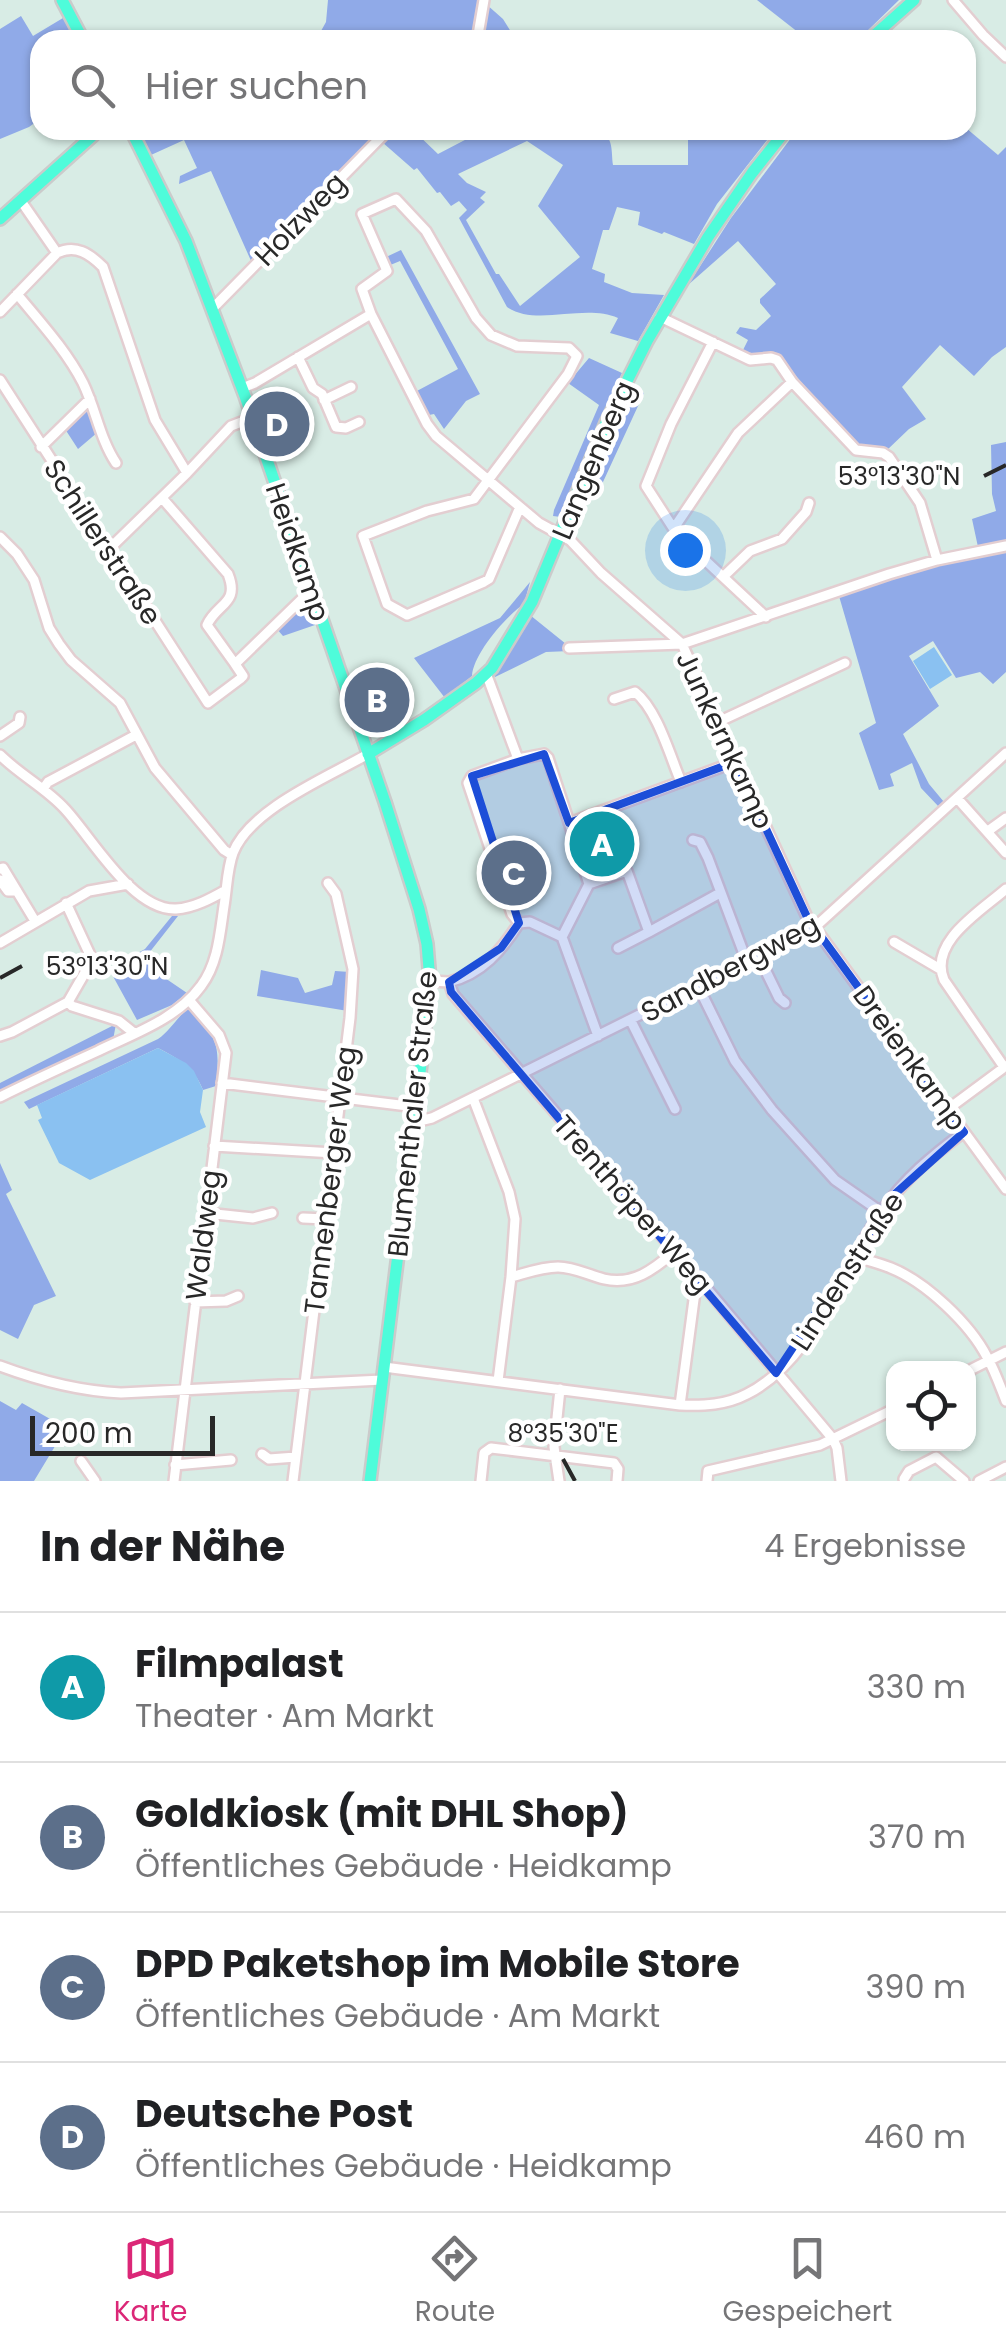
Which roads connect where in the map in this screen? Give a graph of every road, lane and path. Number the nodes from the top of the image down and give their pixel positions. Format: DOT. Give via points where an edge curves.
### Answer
graph roads {
  1 [pos="62,0"];
  2 [pos="484,0"];
  3 [pos="914,0"];
  4 [pos="953,0"];
  5 [pos="78,30"];
  6 [pos="479,30"];
  7 [pos="880,30"];
  8 [pos="1006,57"];
  9 [pos="88,140"];
  10 [pos="136,140"];
  11 [pos="378,140"];
  12 [pos="778,140"];
  13 [pos="21,200"];
  14 [pos="0,219"];
  15 [pos="57,253"];
  16 [pos="18,294"];
  17 [pos="213,308"];
  18 [pos="0,312"];
  19 [pos="371,314"];
  20 [pos="660,317"];
  21 [pos="714,342"];
  22 [pos="298,357"];
  23 [pos="792,382"];
  24 [pos="1,384"];
  25 [pos="351,387"];
  26 [pos="242,388"];
  27 [pos="90,399"];
  28 [pos="324,400"];
  29 [pos="252,418"];
  30 [pos="359,422"];
  31 [pos="42,446"];
  32 [pos="116,464"];
  33 [pos="187,473"];
  34 [pos="489,480"];
  35 [pos="162,498"];
  36 [pos="809,503"];
  37 [pos="520,507"];
  38 [pos="674,528"];
  39 [pos="561,535"];
  40 [pos="0,538"];
  41 [pos="1006,546"];
  42 [pos="108,550"];
  43 [pos="937,560"];
  44 [pos="724,576"];
  45 [pos="312,593"];
  46 [pos="766,617"];
  47 [pos="682,644"];
  48 [pos="569,648"];
  49 [pos="234,664"];
  50 [pos="844,664"];
  51 [pos="486,673"];
  52 [pos="614,699"];
  53 [pos="20,717"];
  54 [pos="718,722"];
  55 [pos="136,735"];
  56 [pos="0,736"];
  57 [pos="368,754"];
  58 [pos="1006,754"];
  59 [pos="518,759"];
  60 [pos="2,761"];
  61 [pos="735,762"];
  62 [pos="682,782"];
  63 [pos="43,788"];
  64 [pos="957,798"];
  65 [pos="1006,818"];
  66 [pos="569,823"];
  67 [pos="988,831"];
  68 [pos="693,840"];
  69 [pos="1006,854"];
  70 [pos="232,855"];
  71 [pos="0,868"];
  72 [pos="0,880"];
  73 [pos="128,884"];
  74 [pos="328,884"];
  75 [pos="589,884"];
  76 [pos="1006,889"];
  77 [pos="226,890"];
  78 [pos="17,891"];
  79 [pos="720,893"];
  80 [pos="66,903"];
  81 [pos="35,921"];
  82 [pos="519,923"];
  83 [pos="814,928"];
  84 [pos="650,932"];
  85 [pos="562,937"];
  86 [pos="894,942"];
  87 [pos="0,943"];
  88 [pos="618,948"];
  89 [pos="758,957"];
  90 [pos="748,962"];
  91 [pos="940,969"];
  92 [pos="430,982"];
  93 [pos="449,982"];
  94 [pos="698,986"];
  95 [pos="189,1000"];
  96 [pos="68,1002"];
  97 [pos="784,1003"];
  98 [pos="631,1020"];
  99 [pos="134,1034"];
  100 [pos="0,1036"];
  101 [pos="598,1036"];
  102 [pos="1005,1066"];
  103 [pos="522,1074"];
  104 [pos="222,1083"];
  105 [pos="0,1097"];
  106 [pos="340,1098"];
  107 [pos="473,1098"];
  108 [pos="416,1107"];
  109 [pos="675,1109"];
  110 [pos="948,1109"];
  111 [pos="415,1122"];
  112 [pos="964,1132"];
  113 [pos="214,1146"];
  114 [pos="334,1153"];
  115 [pos="1006,1189"];
  116 [pos="881,1212"];
  117 [pos="272,1213"];
  118 [pos="206,1214"];
  119 [pos="303,1218"];
  120 [pos="326,1219"];
  121 [pos="674,1252"];
  122 [pos="854,1256"];
  123 [pos="511,1277"];
  124 [pos="696,1277"];
  125 [pos="238,1296"];
  126 [pos="195,1302"];
  127 [pos="1006,1352"];
  128 [pos="989,1360"];
  129 [pos="0,1366"];
  130 [pos="976,1366"];
  131 [pos="383,1373"];
  132 [pos="776,1373"];
  133 [pos="498,1380"];
  134 [pos="305,1385"];
  135 [pos="560,1389"];
  136 [pos="184,1392"];
  137 [pos="1006,1400"];
  138 [pos="680,1404"];
  139 [pos="886,1413"];
  140 [pos="833,1439"];
  141 [pos="262,1454"];
  142 [pos="554,1456"];
  143 [pos="296,1458"];
  144 [pos="232,1460"];
  145 [pos="81,1462"];
  146 [pos="175,1465"];
  147 [pos="1006,1467"];
  148 [pos="904,1479"];
  149 [pos="96,1481"];
  150 [pos="174,1481"];
  151 [pos="293,1481"];
  152 [pos="370,1481"];
  153 [pos="481,1481"];
  154 [pos="559,1481"];
  155 [pos="617,1481"];
  156 [pos="707,1481"];
  157 [pos="841,1481"];
  158 [pos="964,1481"];
  159 [pos="979,1481"];
  1 -- 5 [label="main road"];
  2 -- 6 [label="street"];
  3 -- 7 [label="main road"];
  4 -- 8 [label="street"];
  9 -- 13 [label="main road"];
  10 -- 17 [label="main road, Heidkamp"];
  11 -- 17 [label="street, Holzweg"];
  12 -- 20 [label="main road, Langenberg" via="718,221"];
  13 -- 14 [label="main road"];
  13 -- 15 [label="street"];
  15 -- 16 [label="street"];
  15 -- 33 [label="street" via="86,252 103,267 155,420"];
  16 -- 18 [label="street"];
  16 -- 27 [label="street" via="64,352"];
  17 -- 26 [label="main road, Heidkamp"];
  19 -- 22 [label="street"];
  19 -- 34 [label="street, Junkernkamp" via="427,424"];
  19 -- 34 [label="street" via="362,289 387,271 362,214 396,199 426,231 492,336 517,346 569,348 577,356"];
  20 -- 21 [label="street"];
  20 -- 39 [label="main road, Langenberg" via="606,423"];
  21 -- 23 [label="street" via="750,360 777,360"];
  21 -- 38 [label="street" via="646,482"];
  22 -- 26 [label="street"];
  22 -- 28 [label="street"];
  23 -- 38 [label="street" via="738,434"];
  23 -- 43 [label="street" via="856,450 889,457 920,503"];
  24 -- 31 [label="street, Schillerstraße"];
  25 -- 28 [label="street"];
  26 -- 29 [label="main road, Heidkamp"];
  27 -- 31 [label="street"];
  27 -- 32 [label="street"];
  28 -- 30 [label="street" via="336,426"];
  29 -- 33 [label="street" via="231,426"];
  29 -- 45 [label="main road, Heidkamp"];
  31 -- 42 [label="street, Schillerstraße"];
  33 -- 35 [label="street"];
  34 -- 37 [label="street, Junkernkamp"];
  34 -- 37 [label="street" via="474,499 363,536 386,604 407,615 484,582"];
  35 -- 42 [label="street"];
  35 -- 49 [label="street" via="228,574 229,600 207,625"];
  36 -- 44 [label="street" via="782,538 750,551"];
  37 -- 39 [label="street, Junkernkamp"];
  38 -- 44 [label="street"];
  39 -- 47 [label="street, Junkernkamp"];
  39 -- 51 [label="main road, Langenberg" via="532,602"];
  40 -- 55 [label="street" via="34,580 58,644 120,703"];
  41 -- 43 [label="street"];
  42 -- 49 [label="street, Schillerstraße" via="208,703 243,676"];
  43 -- 46 [label="street"];
  44 -- 46 [label="street"];
  45 -- 49 [label="street"];
  45 -- 57 [label="main road, Heidkamp"];
  46 -- 47 [label="street"];
  47 -- 48 [label="street"];
  47 -- 54 [label="street, Junkernkamp"];
  50 -- 54 [label="street"];
  51 -- 57 [label="main road, Langenberg"];
  51 -- 59 [label="street"];
  52 -- 62 [label="street" via="635,692 643,698"];
  53 -- 56 [label="street"];
  54 -- 61 [label="street, Junkernkamp"];
  55 -- 63 [label="street"];
  55 -- 70 [label="street" via="155,768"];
  57 -- 70 [label="street" via="272,809"];
  57 -- 92 [label="main road, Blumenthaler Straße" via="419,909"];
  58 -- 64 [label="street, Sandbergweg"];
  59 -- 66 [label="street" via="548,758"];
  59 -- 82 [label="street" via="468,783"];
  60 -- 63 [label="street"];
  61 -- 62 [label="street"];
  61 -- 83 [label="street, Junkernkamp"];
  62 -- 66 [label="street"];
  63 -- 73 [label="street"];
  64 -- 67 [label="street"];
  64 -- 83 [label="street, Sandbergweg"];
  65 -- 67 [label="street"];
  66 -- 75 [label="street"];
  67 -- 69 [label="street"];
  68 -- 79 [label="street" via="700,842"];
  70 -- 77 [label="street"];
  71 -- 78 [label="street"];
  72 -- 78 [label="street"];
  73 -- 77 [label="street" via="152,903 174,909"];
  73 -- 80 [label="street" via="88,891"];
  74 -- 106 [label="street, Tannenberger Weg" via="353,969"];
  75 -- 84 [label="street" via="627,871"];
  75 -- 85 [label="street"];
  76 -- 91 [label="street" via="954,936"];
  77 -- 95 [label="street" via="213,964"];
  78 -- 81 [label="street"];
  79 -- 84 [label="street"];
  79 -- 90 [label="street"];
  80 -- 81 [label="street"];
  80 -- 96 [label="street" via="91,957"];
  81 -- 87 [label="street"];
  82 -- 85 [label="street"];
  82 -- 93 [label="street" via="479,969"];
  83 -- 89 [label="street, Sandbergweg"];
  83 -- 110 [label="street, Dreienkamp"];
  84 -- 88 [label="street"];
  85 -- 101 [label="street"];
  86 -- 91 [label="street"];
  89 -- 90 [label="street, Sandbergweg"];
  89 -- 97 [label="street"];
  90 -- 94 [label="street, Sandbergweg"];
  91 -- 102 [label="street"];
  92 -- 93 [label="street"];
  92 -- 108 [label="main road, Blumenthaler Straße"];
  93 -- 103 [label="street, Trenthöper Weg"];
  94 -- 98 [label="street, Sandbergweg"];
  94 -- 116 [label="street" via="736,1061 772,1110 834,1180"];
  95 -- 99 [label="street"];
  95 -- 104 [label="street, Waldweg" via="223,1043"];
  96 -- 99 [label="street"];
  96 -- 100 [label="street"];
  98 -- 101 [label="street, Sandbergweg"];
  98 -- 109 [label="street"];
  99 -- 105 [label="street"];
  101 -- 103 [label="street, Sandbergweg"];
  102 -- 110 [label="street"];
  103 -- 107 [label="street, Sandbergweg"];
  103 -- 121 [label="street, Trenthöper Weg"];
  104 -- 106 [label="street"];
  104 -- 113 [label="street, Waldweg"];
  106 -- 108 [label="street"];
  106 -- 114 [label="street, Tannenberger Weg"];
  107 -- 111 [label="street, Sandbergweg"];
  107 -- 123 [label="street" via="513,1204"];
  108 -- 111 [label="main road, Blumenthaler Straße"];
  110 -- 112 [label="street, Dreienkamp"];
  111 -- 131 [label="main road, Blumenthaler Straße"];
  112 -- 115 [label="street, Dreienkamp"];
  112 -- 116 [label="street, Lindenstraße" via="926,1161"];
  113 -- 114 [label="street"];
  113 -- 118 [label="street, Waldweg"];
  114 -- 120 [label="street, Tannenberger Weg"];
  116 -- 122 [label="street, Lindenstraße"];
  117 -- 118 [label="street"];
  118 -- 126 [label="street, Waldweg"];
  119 -- 120 [label="street"];
  120 -- 134 [label="street, Tannenberger Weg"];
  121 -- 123 [label="street" via="631,1280 558,1267"];
  121 -- 124 [label="street, Trenthöper Weg"];
  122 -- 128 [label="street" via="892,1268 931,1294"];
  122 -- 132 [label="street, Lindenstraße" via="812,1330"];
  123 -- 133 [label="street"];
  124 -- 132 [label="street, Trenthöper Weg"];
  124 -- 138 [label="street"];
  125 -- 126 [label="street"];
  126 -- 136 [label="street, Waldweg"];
  127 -- 128 [label="street"];
  128 -- 130 [label="street"];
  128 -- 137 [label="street"];
  129 -- 136 [label="street, Lindenstraße" via="88,1392"];
  131 -- 133 [label="street, Lindenstraße"];
  131 -- 134 [label="street, Lindenstraße"];
  131 -- 152 [label="main road, Blumenthaler Straße"];
  132 -- 138 [label="street, Lindenstraße" via="731,1401"];
  132 -- 140 [label="street, Trenthöper Weg"];
  133 -- 135 [label="street, Lindenstraße"];
  134 -- 136 [label="street, Lindenstraße"];
  134 -- 143 [label="street, Tannenberger Weg"];
  135 -- 138 [label="street, Lindenstraße"];
  135 -- 142 [label="street"];
  136 -- 146 [label="street, Waldweg"];
  139 -- 140 [label="street"];
  140 -- 156 [label="street" via="708,1471"];
  140 -- 157 [label="street"];
  141 -- 143 [label="street"];
  142 -- 153 [label="street" via="487,1449"];
  142 -- 154 [label="street"];
  142 -- 155 [label="street" via="614,1464"];
  143 -- 151 [label="street, Tannenberger Weg"];
  144 -- 146 [label="street"];
  145 -- 149 [label="street"];
  146 -- 150 [label="street, Waldweg"];
  147 -- 159 [label="street"];
  148 -- 158 [label="street" via="936,1456"];
}
